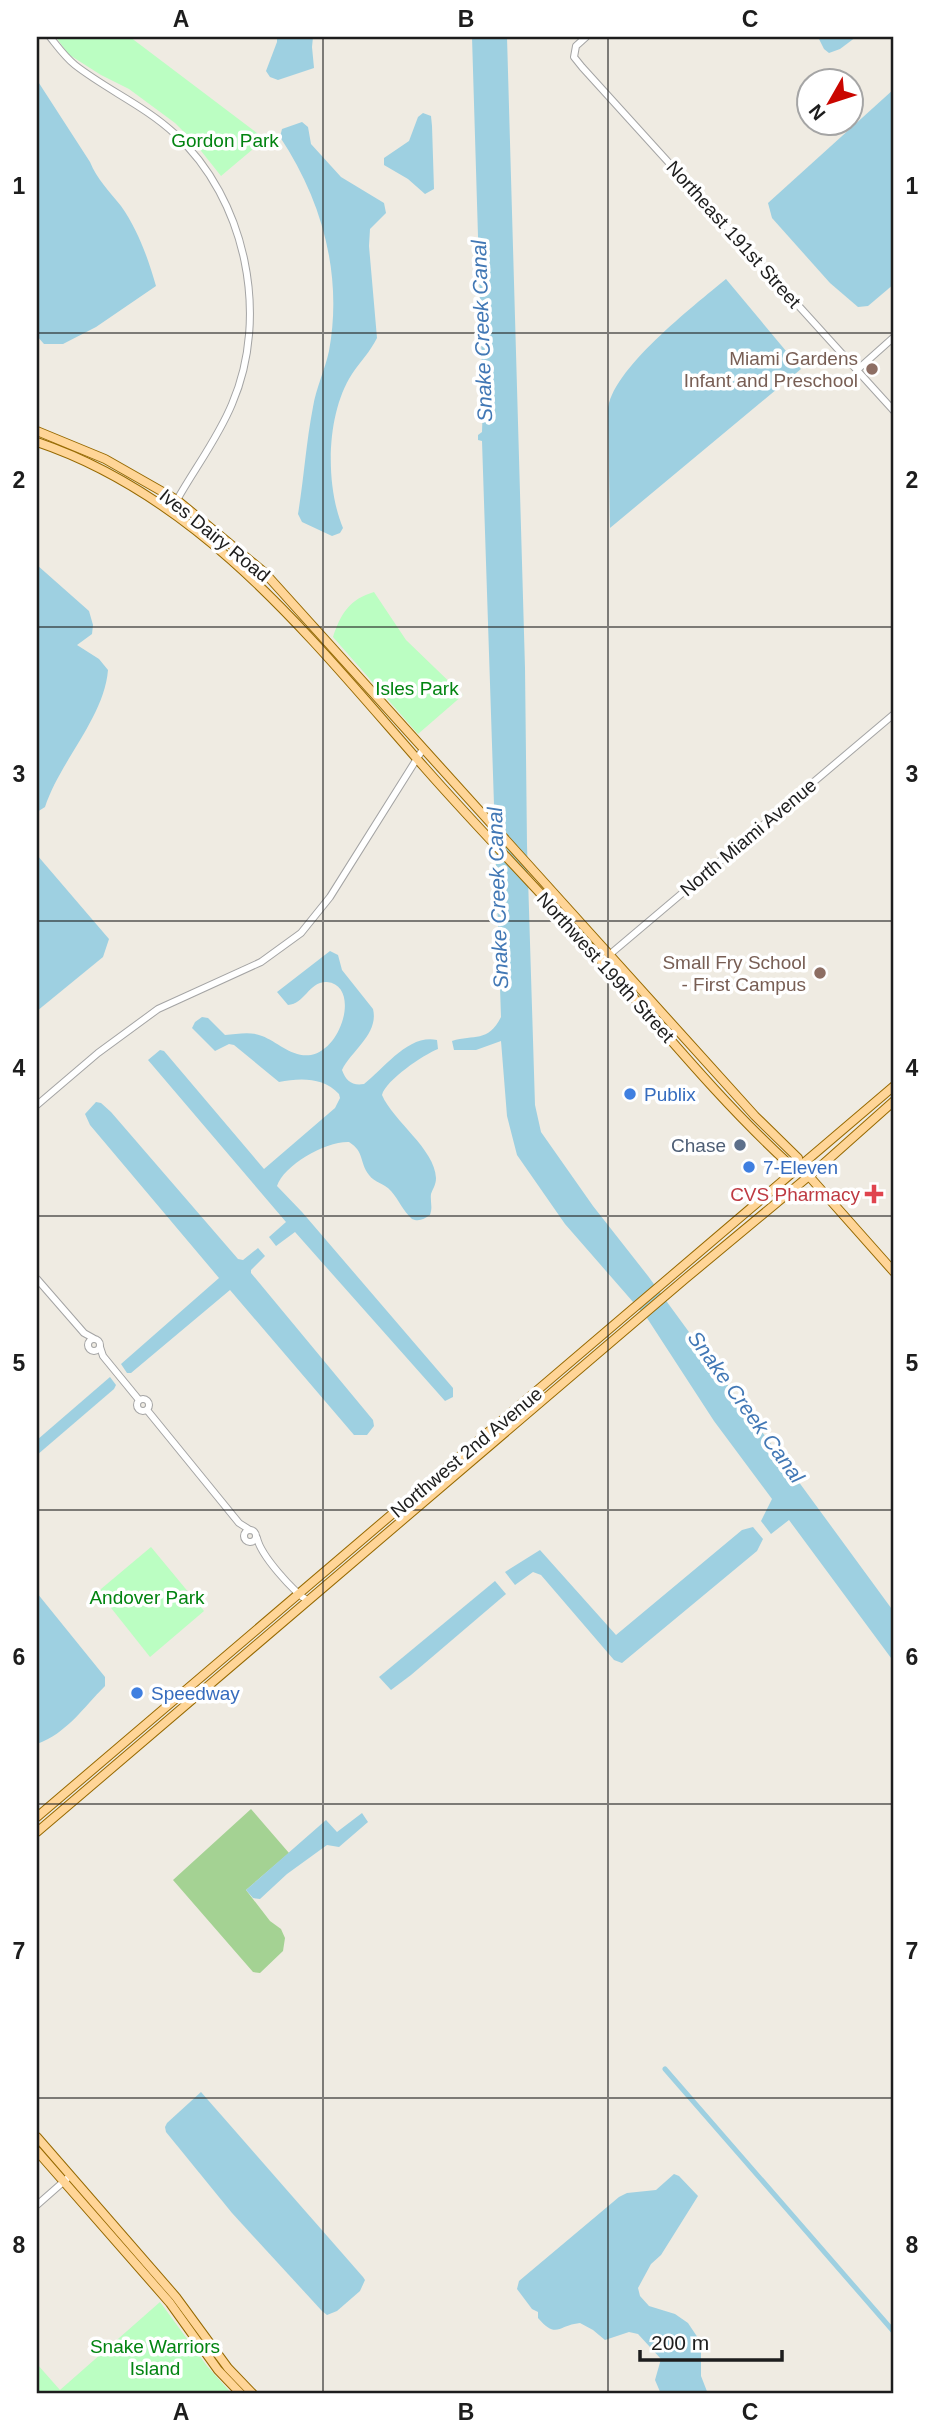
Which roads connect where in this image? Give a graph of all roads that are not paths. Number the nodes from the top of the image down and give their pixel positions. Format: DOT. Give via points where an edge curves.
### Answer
graph roads {
  1 [pos="50,37"];
  2 [pos="586,37"];
  3 [pos="894,337"];
  4 [pos="857,370"];
  5 [pos="894,411"];
  6 [pos="37,430"];
  7 [pos="37,442"];
  8 [pos="177,500"];
  9 [pos="174,513"];
  10 [pos="894,714"];
  11 [pos="423,749"];
  12 [pos="416,759"];
  13 [pos="610,953"];
  14 [pos="602,961"];
  15 [pos="894,1086"];
  16 [pos="894,1101"];
  17 [pos="37,1105"];
  18 [pos="800,1166"];
  19 [pos="809,1176"];
  20 [pos="894,1272"];
  21 [pos="37,1279"];
  22 [pos="90,1341"];
  23 [pos="97,1349"];
  24 [pos="247,1532"];
  25 [pos="253,1541"];
  26 [pos="298,1594"];
  27 [pos="305,1603"];
  28 [pos="37,1817"];
  29 [pos="37,1832"];
  30 [pos="37,2137"];
  31 [pos="37,2151"];
  32 [pos="67,2179"];
  33 [pos="37,2205"];
  34 [pos="241,2394"];
  35 [pos="253,2394"];
  1 -- 8 [label="street" via="74,64 176,134 212,179 237,234 248,276 251,320 243,375 222,425"];
  2 -- 4 [label="street, Northeast 191st Street" via="576,46 574,57"];
  3 -- 4 [label="street"];
  4 -- 5 [label="street, Northeast 191st Street"];
  6 -- 8 [label="main road, Ives Dairy Road" via="105,459"];
  7 -- 9 [label="main road, Ives Dairy Road" via="100,469"];
  8 -- 9 [label="street"];
  8 -- 11 [label="main road, Ives Dairy Road" via="264,572"];
  9 -- 12 [label="main road, Ives Dairy Road" via="256,580"];
  10 -- 13 [label="street, North Miami Avenue"];
  11 -- 12 [label="street"];
  11 -- 13 [label="main road, Northwest 199th Street"];
  12 -- 14 [label="main road, Northwest 199th Street"];
  12 -- 17 [label="street" via="339,883 300,933 261,962 158,1009 98,1052"];
  13 -- 14 [label="street, North Miami Avenue"];
  13 -- 18 [label="main road, Northwest 199th Street" via="754,1116 798,1158"];
  14 -- 18 [label="main road, Northwest 199th Street" via="744,1121 790,1165"];
  15 -- 18 [label="main road, Northwest 2nd Avenue"];
  16 -- 19 [label="main road, Northwest 2nd Avenue"];
  18 -- 19 [label="main road, Northwest 199th Street"];
  18 -- 26 [label="main road, Northwest 2nd Avenue"];
  19 -- 20 [label="main road, Northwest 199th Street"];
  19 -- 27 [label="main road, Northwest 2nd Avenue"];
  21 -- 22 [label="street"];
  22 -- 23 [label="street" via="89,1349"];
  22 -- 23 [label="street" via="99,1341"];
  23 -- 24 [label="street" via="139,1400 138,1409 147,1410"];
  24 -- 25 [label="street" via="245,1540"];
  24 -- 25 [label="street" via="256,1532"];
  25 -- 26 [label="street"];
  26 -- 27 [label="street"];
  26 -- 28 [label="main road, Northwest 2nd Avenue"];
  27 -- 29 [label="main road, Northwest 2nd Avenue"];
  30 -- 32 [label="main road"];
  31 -- 32 [label="main road"];
  32 -- 33 [label="street"];
  32 -- 34 [label="main road"];
  32 -- 35 [label="main road" via="176,2297"];
}
